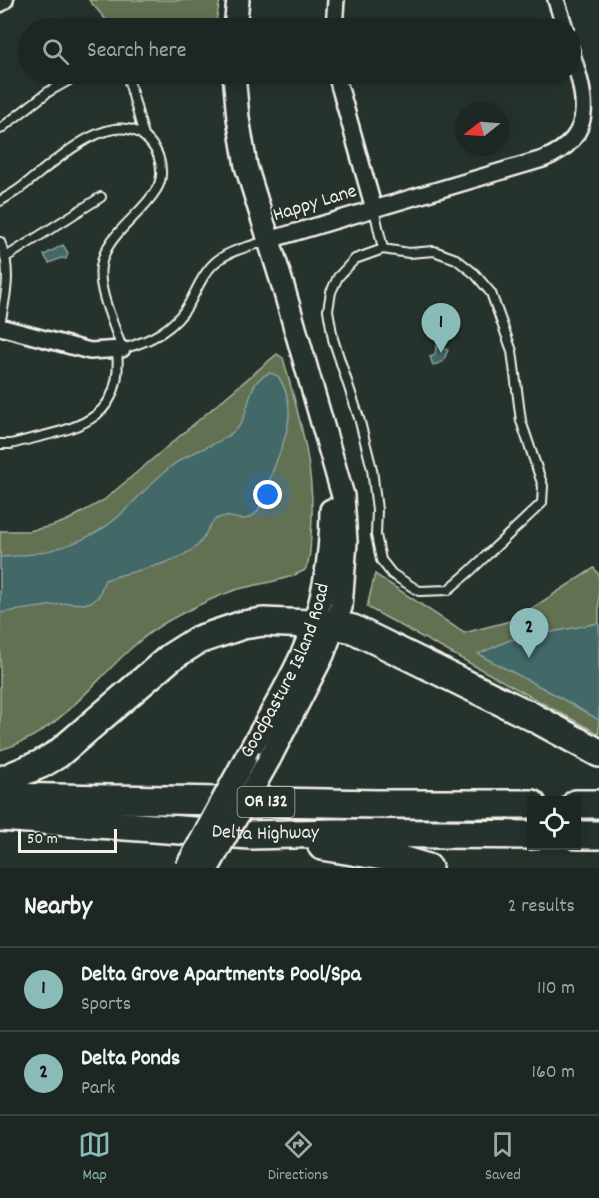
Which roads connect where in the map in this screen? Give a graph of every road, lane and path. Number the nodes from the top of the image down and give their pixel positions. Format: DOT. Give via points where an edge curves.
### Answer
graph roads {
  1 [pos="5,0"];
  2 [pos="238,0"];
  3 [pos="336,0"];
  4 [pos="556,0"];
  5 [pos="0,4"];
  6 [pos="236,18"];
  7 [pos="335,18"];
  8 [pos="562,18"];
  9 [pos="60,84"];
  10 [pos="130,84"];
  11 [pos="235,84"];
  12 [pos="339,84"];
  13 [pos="581,84"];
  14 [pos="0,129"];
  15 [pos="144,136"];
  16 [pos="101,197"];
  17 [pos="0,201"];
  18 [pos="374,209"];
  19 [pos="269,240"];
  20 [pos="0,242"];
  21 [pos="383,249"];
  22 [pos="6,257"];
  23 [pos="0,325"];
  24 [pos="120,350"];
  25 [pos="0,444"];
  26 [pos="325,624"];
  27 [pos="599,753"];
  28 [pos="0,781"];
  29 [pos="0,797"];
  30 [pos="527,804"];
  31 [pos="581,804"];
  32 [pos="599,804"];
  33 [pos="0,818"];
  34 [pos="527,834"];
  35 [pos="250,835"];
  36 [pos="581,835"];
  37 [pos="599,835"];
  38 [pos="186,868"];
  39 [pos="208,868"];
  40 [pos="428,868"];
  1 -- 5 [label="street"];
  2 -- 6 [label="street"];
  3 -- 7 [label="street"];
  4 -- 8 [label="street"];
  9 -- 14 [label="lane"];
  10 -- 15 [label="lane"];
  11 -- 19 [label="street, Goodpasture Island Road" via="241,144"];
  12 -- 18 [label="street, Happy Lane"];
  13 -- 18 [label="street, Happy Lane" via="584,102 580,127 566,147 543,159"];
  15 -- 17 [label="lane" via="125,128 96,135"];
  15 -- 24 [label="lane" via="158,157 160,183 111,242 100,269"];
  16 -- 22 [label="lane"];
  18 -- 19 [label="street, Happy Lane"];
  18 -- 21 [label="lane"];
  19 -- 24 [label="lane" via="218,260 175,322 157,336"];
  19 -- 26 [label="street, Goodpasture Island Road" via="343,496 346,542 341,607"];
  20 -- 22 [label="lane"];
  21 -- 21 [label="lane" via="355,259 338,277 328,310 333,339 372,469 381,560 392,574 418,591 448,590 542,503 543,486 521,421 512,351 491,293 456,259 434,251"];
  22 -- 23 [label="lane" via="7,290"];
  23 -- 24 [label="street" via="90,351"];
  24 -- 25 [label="lane" via="116,388 99,414 73,427"];
  26 -- 27 [label="highway" via="353,629"];
  26 -- 28 [label="highway" via="263,622 198,640 171,657 58,753"];
  26 -- 38 [label="street, Goodpasture Island Road, bridge" via="303,651"];
  26 -- 39 [label="street, Goodpasture Island Road, bridge" via="323,655"];
  29 -- 30 [label="highway, Delta Highway / OR 132"];
  31 -- 32 [label="highway"];
  33 -- 35 [label="highway, Delta Highway / OR 132"];
  34 -- 35 [label="highway, Delta Highway / OR 132"];
  35 -- 40 [label="highway" via="394,858"];
  36 -- 37 [label="highway"];
}
